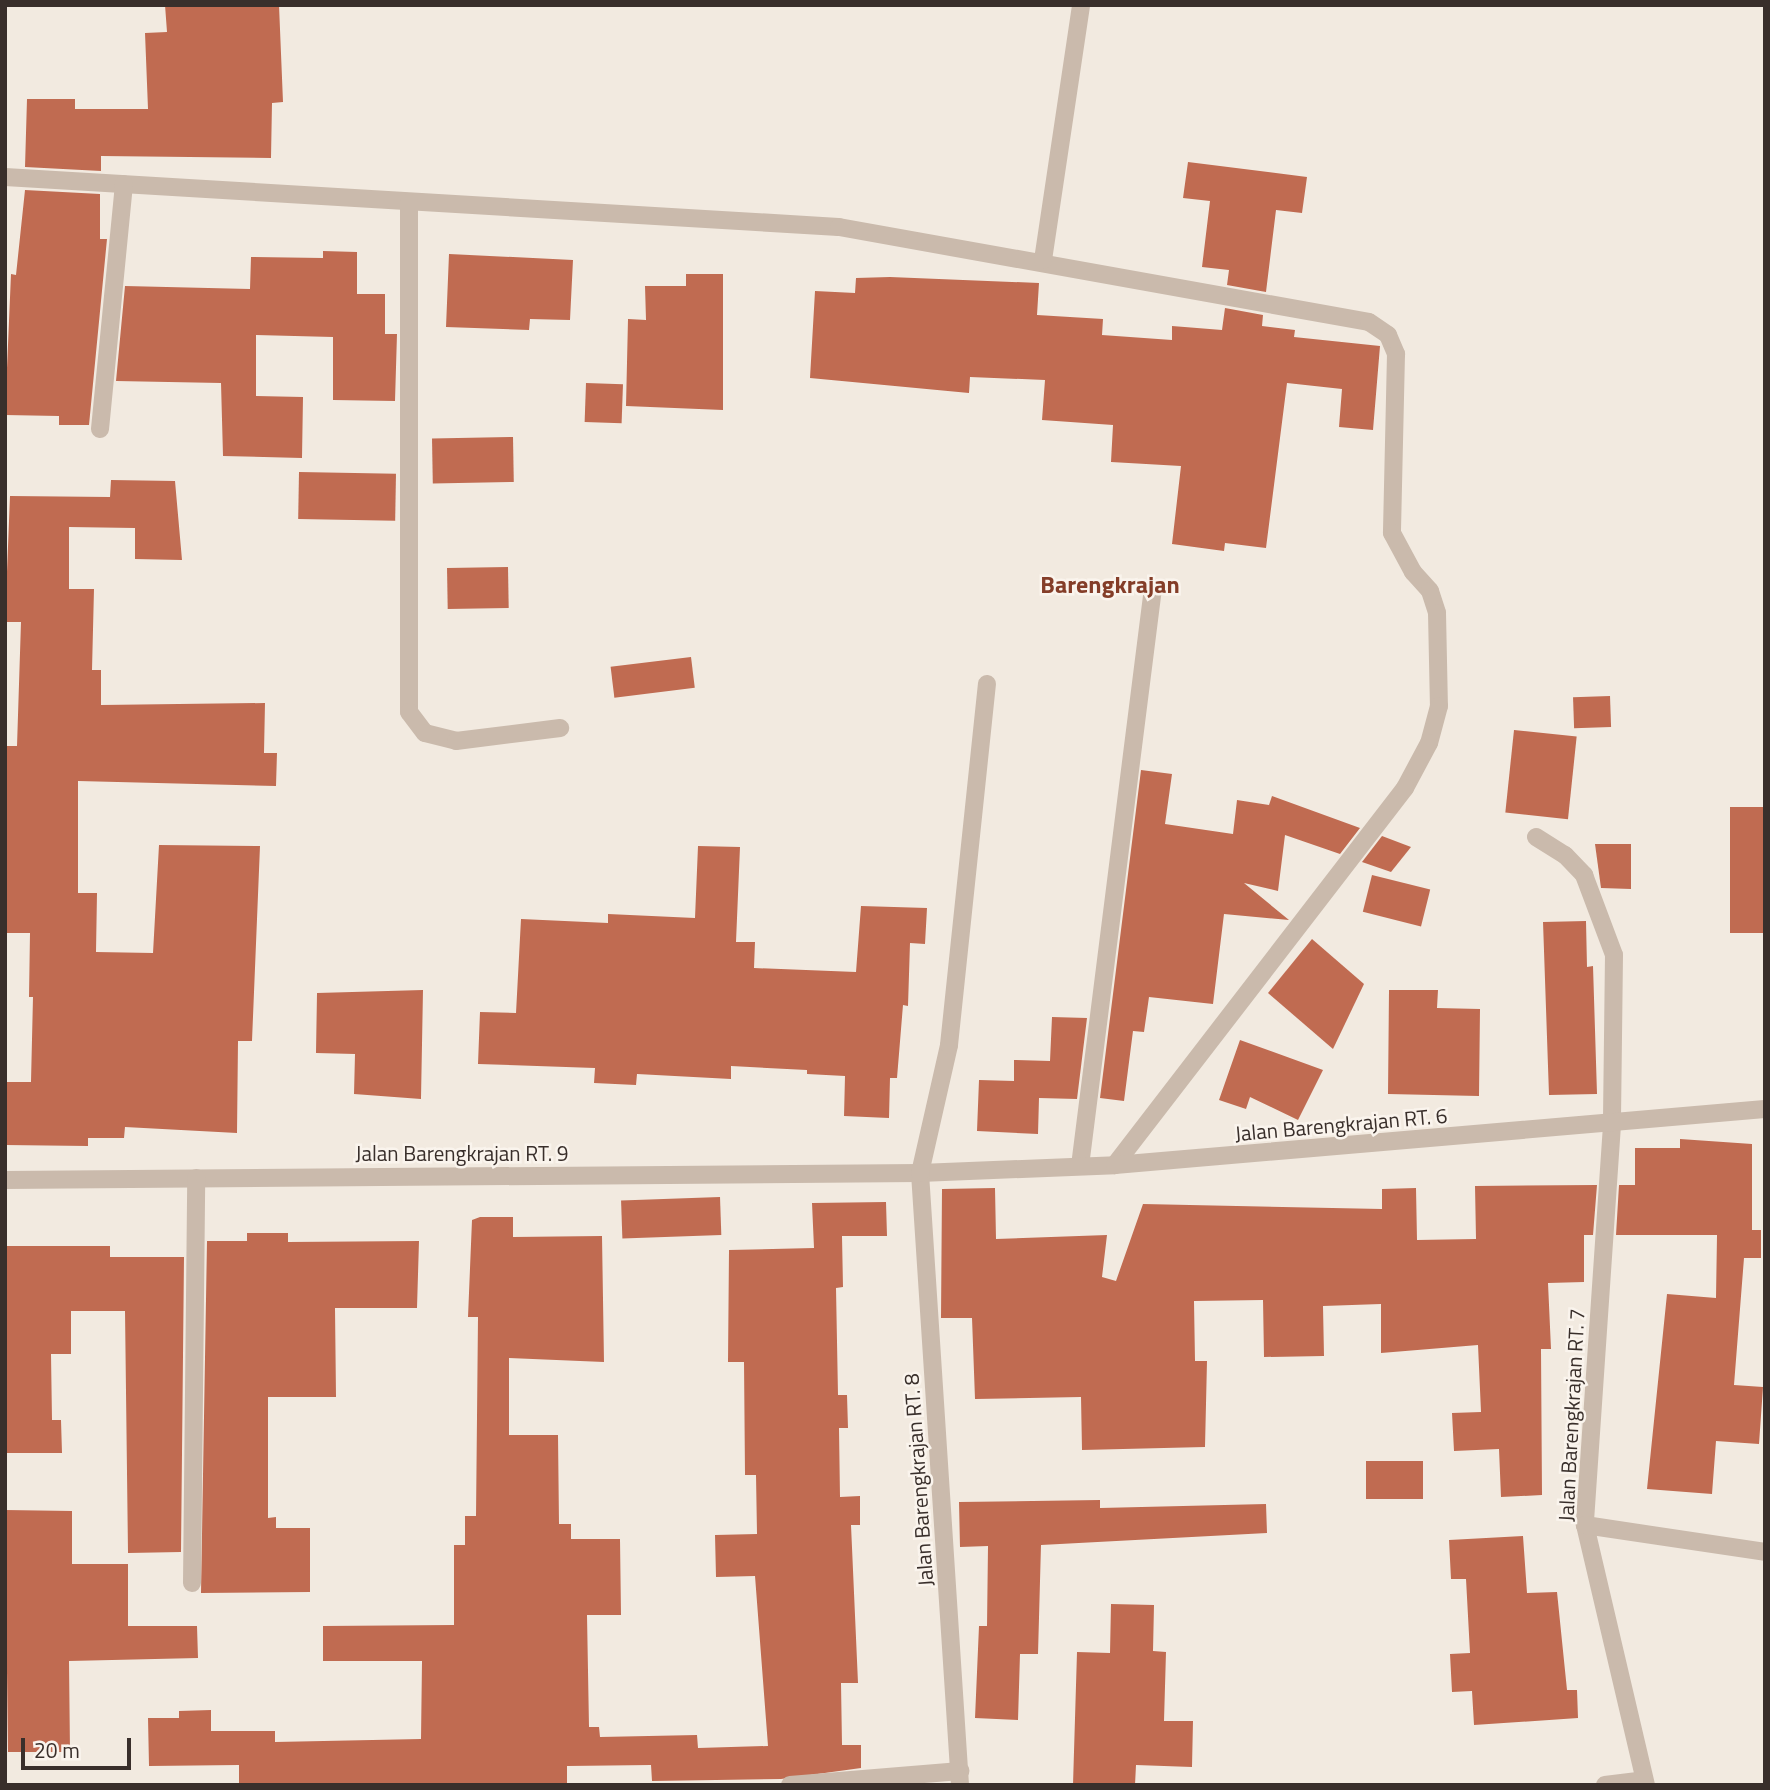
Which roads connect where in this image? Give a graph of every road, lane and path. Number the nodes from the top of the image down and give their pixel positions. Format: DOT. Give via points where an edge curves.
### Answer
graph roads {
  1 [pos="1081,5"];
  2 [pos="5,177"];
  3 [pos="124,184"];
  4 [pos="409,202"];
  5 [pos="1043,260"];
  6 [pos="100,429"];
  7 [pos="1153,588"];
  8 [pos="987,684"];
  9 [pos="560,729"];
  10 [pos="1536,837"];
  11 [pos="1765,1109"];
  12 [pos="1612,1125"];
  13 [pos="1115,1165"];
  14 [pos="1080,1166"];
  15 [pos="920,1173"];
  16 [pos="196,1178"];
  17 [pos="5,1180"];
  18 [pos="1585,1525"];
  19 [pos="1765,1552"];
  20 [pos="191,1583"];
  21 [pos="960,1778"];
  22 [pos="1645,1782"];
  23 [pos="790,1785"];
  24 [pos="1605,1785"];
  1 -- 5 [label="street"];
  2 -- 3 [label="street"];
  3 -- 4 [label="street"];
  3 -- 6 [label="street"];
  4 -- 5 [label="street" via="839,227"];
  4 -- 9 [label="street" via="409,712 425,733 456,741"];
  5 -- 13 [label="street" via="1369,322 1388,335 1396,354 1392,533 1413,572 1430,591 1437,613 1439,706 1420,765"];
  7 -- 14 [label="street"];
  8 -- 15 [label="street, Jalan Barengkrajan RT. 8" via="949,1045"];
  10 -- 12 [label="street, Jalan Barengkrajan RT. 7" via="1565,855 1584,875 1609,932 1614,955"];
  11 -- 12 [label="street, Jalan Barengkrajan RT. 6"];
  12 -- 13 [label="street, Jalan Barengkrajan RT. 6"];
  12 -- 18 [label="street, Jalan Barengkrajan RT. 7"];
  13 -- 14 [label="street, Jalan Barengkrajan RT. 6"];
  14 -- 15 [label="street, Jalan Barengkrajan RT. 6"];
  15 -- 16 [label="street, Jalan Barengkrajan RT. 9"];
  15 -- 21 [label="street, Jalan Barengkrajan RT. 8"];
  16 -- 17 [label="street, Jalan Barengkrajan RT. 9"];
  16 -- 20 [label="street"];
  18 -- 19 [label="street"];
  18 -- 22 [label="street, Jalan Barengkrajan RT. 7"];
  21 -- 23 [label="street"];
  22 -- 24 [label="street"];
}
